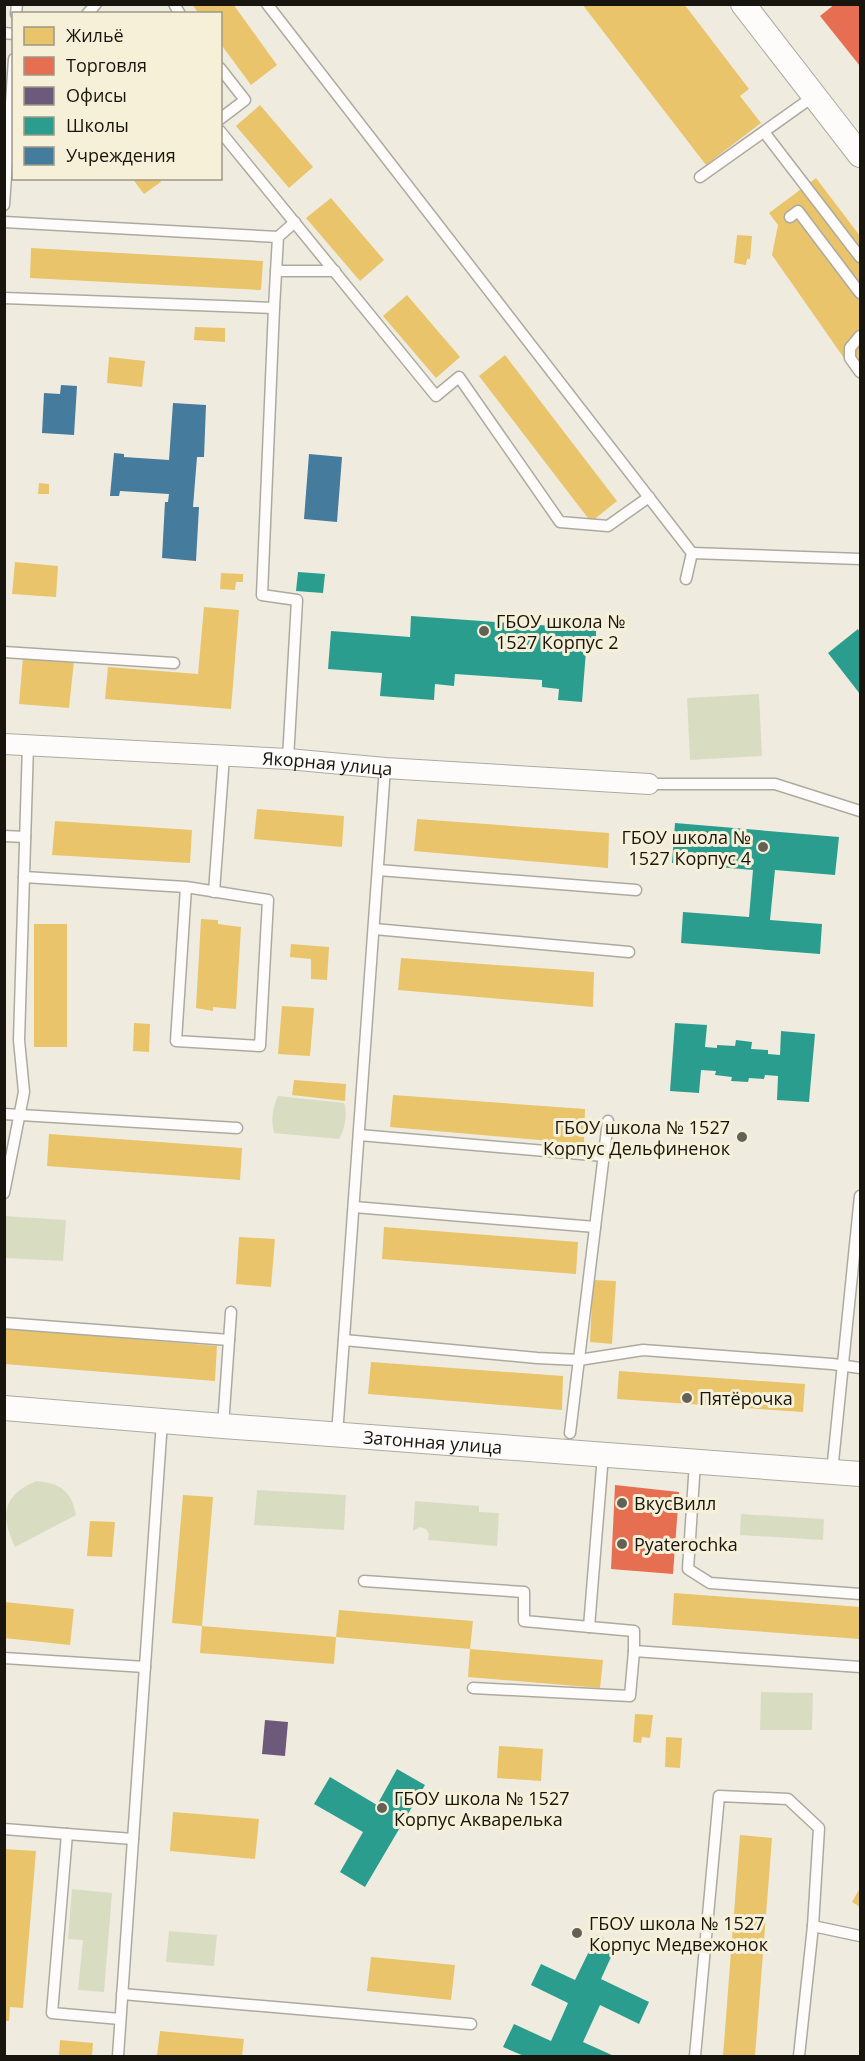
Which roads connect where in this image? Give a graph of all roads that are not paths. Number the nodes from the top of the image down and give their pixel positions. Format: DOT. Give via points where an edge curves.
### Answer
graph roads {
  1 [pos="267,4"];
  2 [pos="743,4"];
  3 [pos="222,71"];
  4 [pos="12,88"];
  5 [pos="814,96"];
  6 [pos="222,117"];
  7 [pos="764,132"];
  8 [pos="222,133"];
  9 [pos="859,150"];
  10 [pos="700,177"];
  11 [pos="4,205"];
  12 [pos="790,217"];
  13 [pos="4,222"];
  14 [pos="295,222"];
  15 [pos="278,237"];
  16 [pos="861,256"];
  17 [pos="276,271"];
  18 [pos="334,271"];
  19 [pos="861,293"];
  20 [pos="4,298"];
  21 [pos="274,308"];
  22 [pos="861,336"];
  23 [pos="861,372"];
  24 [pos="649,497"];
  25 [pos="692,553"];
  26 [pos="861,559"];
  27 [pos="686,579"];
  28 [pos="4,651"];
  29 [pos="174,663"];
  30 [pos="4,744"];
  31 [pos="28,745"];
  32 [pos="224,756"];
  33 [pos="288,759"];
  34 [pos="385,768"];
  35 [pos="649,784"];
  36 [pos="861,811"];
  37 [pos="4,836"];
  38 [pos="25,837"];
  39 [pos="378,870"];
  40 [pos="24,877"];
  41 [pos="186,887"];
  42 [pos="636,890"];
  43 [pos="214,892"];
  44 [pos="374,929"];
  45 [pos="628,952"];
  46 [pos="4,1114"];
  47 [pos="20,1115"];
  48 [pos="608,1120"];
  49 [pos="237,1128"];
  50 [pos="359,1136"];
  51 [pos="604,1156"];
  52 [pos="4,1193"];
  53 [pos="861,1196"];
  54 [pos="354,1207"];
  55 [pos="595,1227"];
  56 [pos="231,1312"];
  57 [pos="4,1323"];
  58 [pos="229,1340"];
  59 [pos="344,1340"];
  60 [pos="579,1360"];
  61 [pos="844,1366"];
  62 [pos="861,1368"];
  63 [pos="4,1408"];
  64 [pos="162,1422"];
  65 [pos="223,1426"];
  66 [pos="570,1433"];
  67 [pos="338,1435"];
  68 [pos="603,1455"];
  69 [pos="695,1462"];
  70 [pos="832,1472"];
  71 [pos="861,1474"];
  72 [pos="364,1581"];
  73 [pos="861,1594"];
  74 [pos="589,1627"];
  75 [pos="634,1651"];
  76 [pos="4,1658"];
  77 [pos="145,1667"];
  78 [pos="861,1667"];
  79 [pos="472,1688"];
  80 [pos="4,1829"];
  81 [pos="66,1834"];
  82 [pos="133,1839"];
  83 [pos="813,1926"];
  84 [pos="861,1936"];
  85 [pos="122,1994"];
  86 [pos="120,2019"];
  87 [pos="471,2024"];
  88 [pos="118,2056"];
  89 [pos="695,2056"];
  90 [pos="799,2056"];
  1 -- 24 [label="lane"];
  2 -- 5 [label="street"];
  3 -- 6 [label="lane" via="245,100"];
  4 -- 11 [label="lane"];
  5 -- 7 [label="lane"];
  5 -- 9 [label="street"];
  7 -- 10 [label="lane"];
  7 -- 16 [label="lane"];
  8 -- 14 [label="lane"];
  12 -- 19 [label="lane" via="798,211"];
  13 -- 15 [label="lane"];
  14 -- 15 [label="lane"];
  14 -- 18 [label="lane"];
  15 -- 17 [label="lane"];
  17 -- 18 [label="lane"];
  17 -- 21 [label="lane"];
  18 -- 24 [label="lane" via="436,396 459,377 560,522 609,526"];
  20 -- 21 [label="lane"];
  21 -- 33 [label="lane" via="262,596 297,600"];
  22 -- 23 [label="lane" via="850,348 850,358"];
  24 -- 25 [label="lane"];
  25 -- 26 [label="lane"];
  25 -- 27 [label="lane"];
  28 -- 29 [label="lane"];
  30 -- 31 [label="street, Якорная улица"];
  31 -- 32 [label="street, Якорная улица"];
  31 -- 38 [label="lane"];
  32 -- 33 [label="street, Якорная улица"];
  32 -- 43 [label="lane"];
  33 -- 34 [label="street, Якорная улица"];
  34 -- 35 [label="street, Якорная улица"];
  34 -- 39 [label="lane"];
  35 -- 36 [label="lane" via="775,784"];
  37 -- 38 [label="lane"];
  38 -- 40 [label="lane"];
  39 -- 42 [label="lane"];
  39 -- 44 [label="lane"];
  40 -- 41 [label="lane"];
  40 -- 47 [label="lane" via="20,1040 24,1092"];
  41 -- 43 [label="lane"];
  41 -- 43 [label="lane" via="176,1041 260,1047 268,900"];
  44 -- 45 [label="lane"];
  44 -- 50 [label="lane"];
  46 -- 47 [label="lane"];
  47 -- 49 [label="lane"];
  47 -- 52 [label="lane"];
  48 -- 51 [label="lane"];
  50 -- 51 [label="lane"];
  50 -- 54 [label="lane"];
  51 -- 55 [label="lane"];
  53 -- 61 [label="lane"];
  54 -- 55 [label="lane"];
  54 -- 59 [label="lane"];
  55 -- 60 [label="lane"];
  56 -- 58 [label="lane"];
  57 -- 58 [label="lane"];
  58 -- 65 [label="lane"];
  59 -- 60 [label="lane"];
  59 -- 67 [label="lane"];
  60 -- 61 [label="lane" via="643,1350"];
  60 -- 66 [label="lane"];
  61 -- 62 [label="lane"];
  61 -- 70 [label="lane"];
  63 -- 64 [label="street, Затонная улица"];
  64 -- 65 [label="street, Затонная улица"];
  64 -- 77 [label="lane"];
  65 -- 67 [label="street, Затонная улица"];
  67 -- 68 [label="street, Затонная улица"];
  68 -- 69 [label="street, Затонная улица"];
  68 -- 74 [label="lane"];
  69 -- 70 [label="street, Затонная улица"];
  69 -- 73 [label="lane" via="688,1569 710,1583"];
  70 -- 71 [label="street, Затонная улица"];
  72 -- 74 [label="lane" via="524,1592 524,1622"];
  74 -- 75 [label="lane" via="634,1631"];
  75 -- 78 [label="lane"];
  75 -- 79 [label="lane" via="630,1696"];
  76 -- 77 [label="lane"];
  77 -- 82 [label="lane"];
  80 -- 81 [label="lane"];
  81 -- 82 [label="lane"];
  81 -- 86 [label="lane" via="52,2013"];
  82 -- 85 [label="lane"];
  83 -- 84 [label="lane"];
  83 -- 89 [label="lane" via="819,1828 788,1799 719,1797"];
  83 -- 90 [label="lane"];
  85 -- 86 [label="lane"];
  85 -- 87 [label="lane"];
  86 -- 88 [label="lane"];
}
